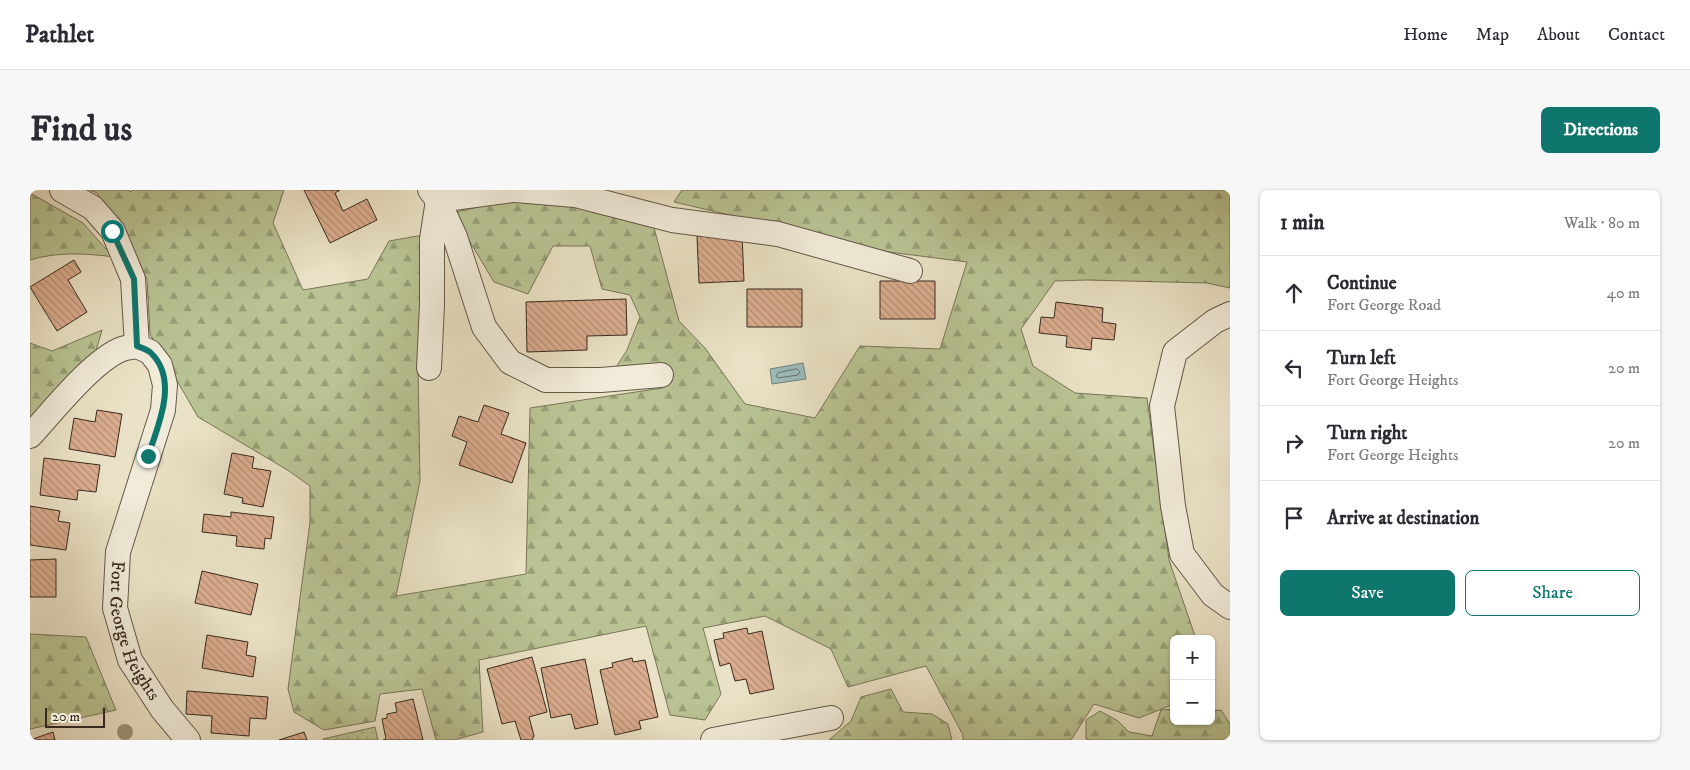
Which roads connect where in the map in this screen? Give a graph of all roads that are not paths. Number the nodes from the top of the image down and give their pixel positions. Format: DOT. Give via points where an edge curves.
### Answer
graph roads {
  1 [pos="62,190"];
  2 [pos="514,190"];
  3 [pos="434,195"];
  4 [pos="910,271"];
  5 [pos="1230,314"];
  6 [pos="137,346"];
  7 [pos="429,368"];
  8 [pos="661,375"];
  9 [pos="30,436"];
  10 [pos="1230,607"];
  11 [pos="831,718"];
  12 [pos="188,740"];
  13 [pos="713,740"];
  1 -- 6 [label="street" via="94,208 112,231 134,279"];
  2 -- 3 [label="street"];
  2 -- 4 [label="street" via="575,195 672,220 778,234"];
  3 -- 7 [label="street"];
  3 -- 8 [label="street" via="455,237 484,327 510,362 546,380"];
  5 -- 10 [label="street" via="1215,321 1175,352 1162,406 1182,554 1213,595"];
  6 -- 9 [label="street" via="123,348 106,357"];
  6 -- 12 [label="street, Fort George Heights" via="150,352 160,366 165,384 163,410 118,552 115,608 130,660 162,709"];
  11 -- 13 [label="street"];
}
